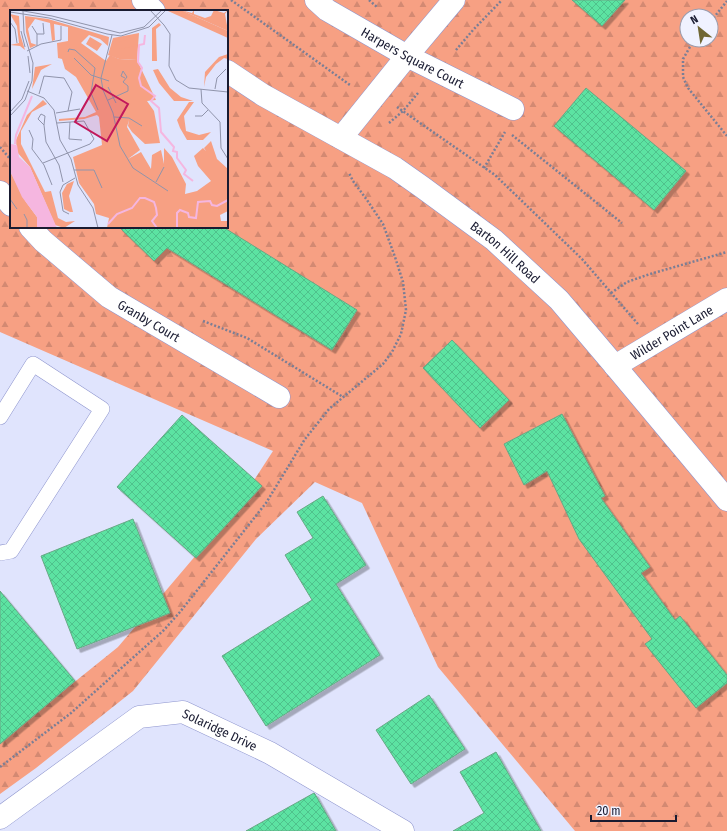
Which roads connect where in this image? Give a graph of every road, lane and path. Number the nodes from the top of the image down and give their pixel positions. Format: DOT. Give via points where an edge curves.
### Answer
graph roads {
  1 [pos="143,0"];
  2 [pos="231,0"];
  3 [pos="316,0"];
  4 [pos="454,0"];
  5 [pos="502,0"];
  6 [pos="727,1"];
  7 [pos="153,10"];
  8 [pos="719,11"];
  9 [pos="689,48"];
  10 [pos="456,50"];
  11 [pos="407,56"];
  12 [pos="228,71"];
  13 [pos="376,94"];
  14 [pos="418,94"];
  15 [pos="513,109"];
  16 [pos="403,111"];
  17 [pos="727,136"];
  18 [pos="349,143"];
  19 [pos="0,147"];
  20 [pos="10,159"];
  21 [pos="484,168"];
  22 [pos="0,192"];
  23 [pos="10,204"];
  24 [pos="622,222"];
  25 [pos="31,228"];
  26 [pos="727,252"];
  27 [pos="611,293"];
  28 [pos="727,299"];
  29 [pos="197,318"];
  30 [pos="653,342"];
  31 [pos="615,366"];
  32 [pos="279,397"];
  33 [pos="343,397"];
  34 [pos="0,417"];
  35 [pos="727,500"];
  36 [pos="0,553"];
  37 [pos="0,767"];
  38 [pos="0,818"];
  39 [pos="403,831"];
  1 -- 7 [label="street"];
  2 -- 13 [label="path" via="352,86"];
  3 -- 11 [label="street, Harpers Square Court" via="327,10"];
  4 -- 11 [label="street"];
  5 -- 10 [label="path"];
  6 -- 8 [label="path"];
  9 -- 17 [label="path" via="683,59 683,77 688,88"];
  11 -- 13 [label="street"];
  11 -- 15 [label="street, Harpers Square Court"];
  12 -- 18 [label="street, Barton Hill Road" via="263,95"];
  13 -- 16 [label="path"];
  13 -- 18 [label="street"];
  14 -- 16 [label="path"];
  16 -- 18 [label="path"];
  16 -- 21 [label="path"];
  18 -- 31 [label="street, Barton Hill Road" via="395,168 494,240 559,300"];
  18 -- 33 [label="path" via="348,170 383,224 404,282 406,310 401,334 392,352 383,364"];
  19 -- 20 [label="path"];
  21 -- 24 [label="path" via="506,131"];
  21 -- 27 [label="path" via="495,175 582,259"];
  22 -- 23 [label="street"];
  25 -- 32 [label="street, Granby Court" via="42,241 109,297"];
  26 -- 27 [label="path" via="627,282"];
  27 -- 30 [label="path"];
  28 -- 30 [label="street, Wilder Point Lane"];
  29 -- 33 [label="path" via="247,338"];
  30 -- 31 [label="street, Wilder Point Lane"];
  31 -- 35 [label="street, Barton Hill Road"];
  33 -- 37 [label="path" via="329,409 305,439 266,503 164,630 71,713"];
  34 -- 36 [label="lane" via="33,364 102,409 11,551"];
  38 -- 39 [label="street, Solaridge Drive" via="139,717 183,712 270,753"];
}
